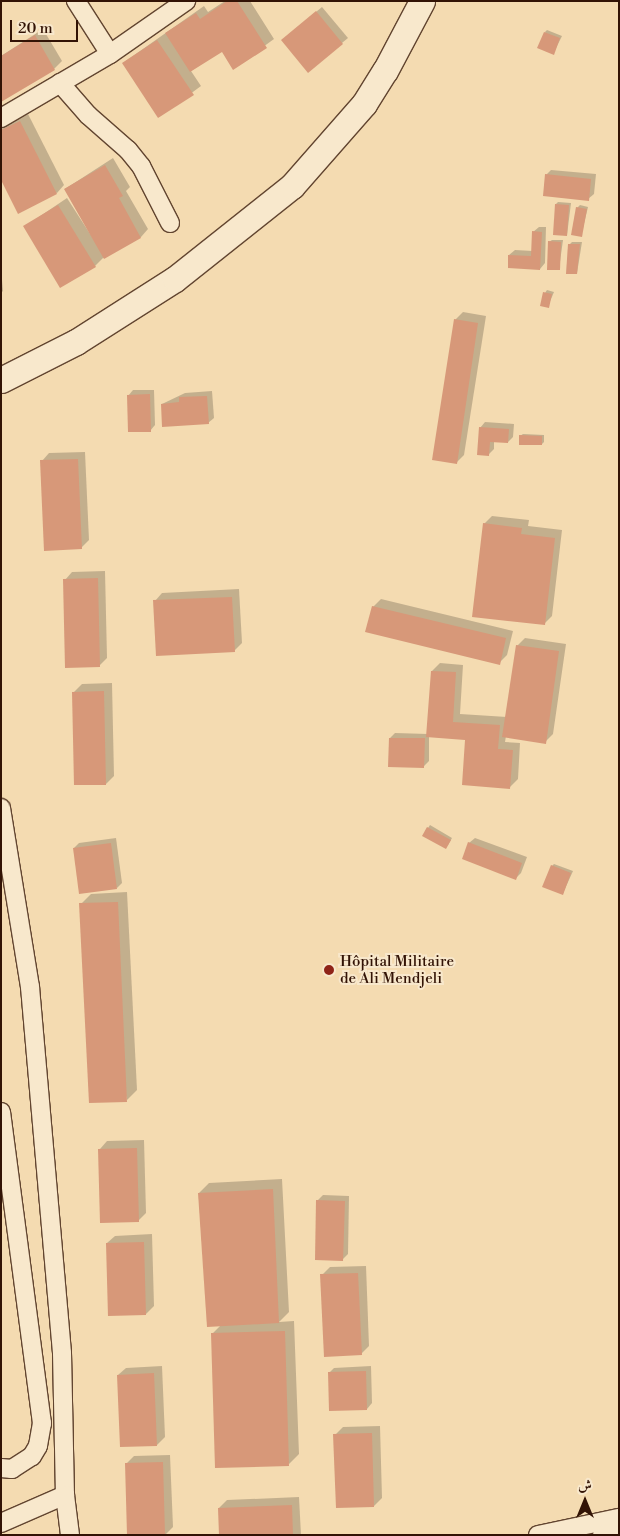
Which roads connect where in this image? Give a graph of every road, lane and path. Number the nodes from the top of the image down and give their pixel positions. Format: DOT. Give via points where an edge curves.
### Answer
graph roads {
  1 [pos="76,1"];
  2 [pos="186,1"];
  3 [pos="422,1"];
  4 [pos="110,54"];
  5 [pos="60,83"];
  6 [pos="1,118"];
  7 [pos="170,223"];
  8 [pos="1,380"];
  9 [pos="1,808"];
  10 [pos="1,1112"];
  11 [pos="1,1468"];
  12 [pos="66,1495"];
  13 [pos="619,1518"];
  14 [pos="1,1523"];
  15 [pos="619,1528"];
  16 [pos="70,1535"];
  17 [pos="538,1535"];
  18 [pos="602,1535"];
  1 -- 4 [label="street"];
  2 -- 4 [label="street"];
  3 -- 8 [label="main road" via="390,63 364,104 292,186 175,279 76,342"];
  4 -- 5 [label="street"];
  5 -- 6 [label="street"];
  5 -- 7 [label="street" via="141,166"];
  9 -- 12 [label="street" via="30,988 62,1353"];
  10 -- 11 [label="street" via="42,1423 38,1446 32,1456 12,1469"];
  12 -- 14 [label="street"];
  12 -- 16 [label="street"];
  13 -- 17 [label="street"];
  15 -- 18 [label="street"];
}
